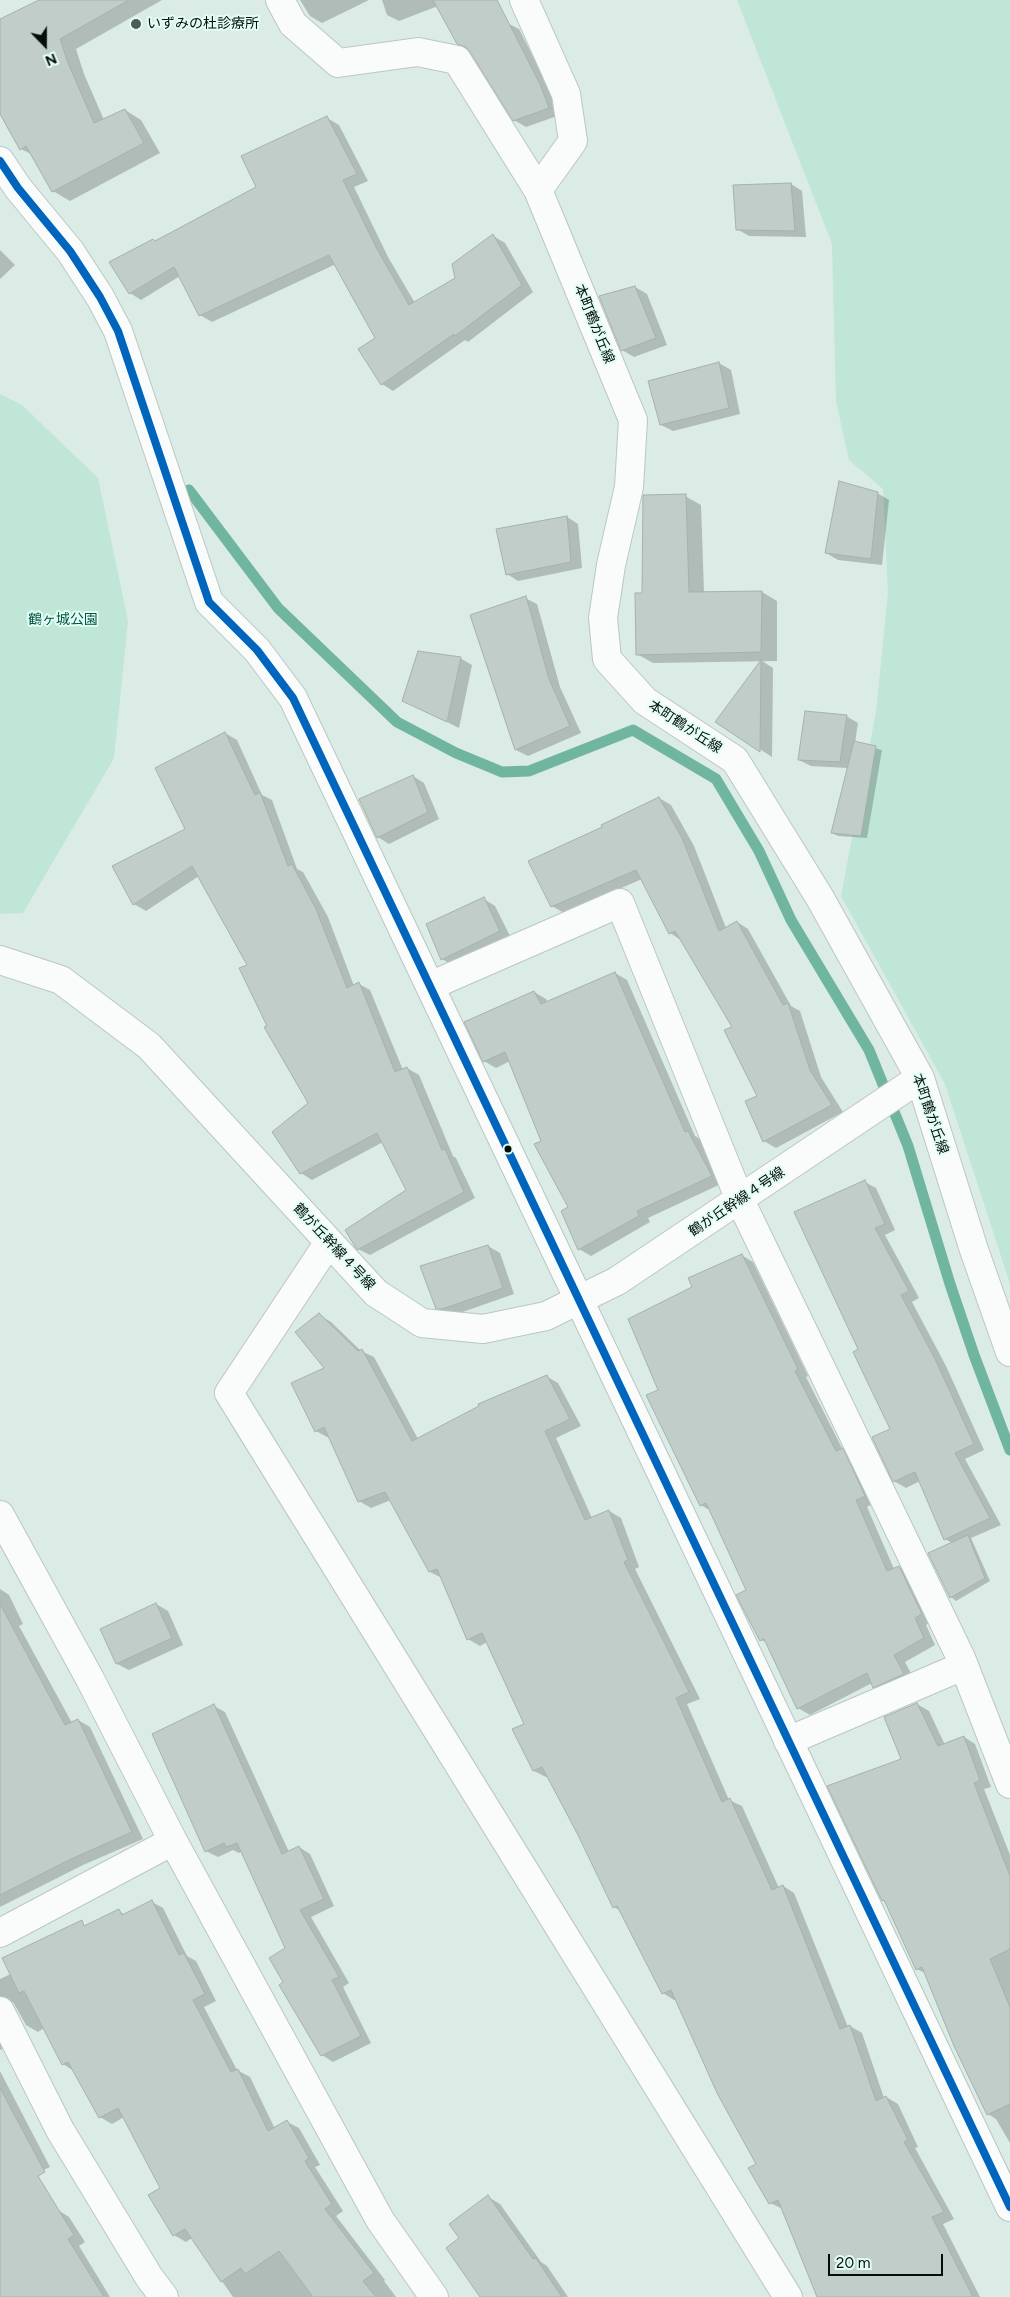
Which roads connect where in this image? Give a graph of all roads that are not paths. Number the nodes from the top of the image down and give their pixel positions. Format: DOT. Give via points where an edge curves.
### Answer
graph roads {
  1 [pos="280,0"];
  2 [pos="524,0"];
  3 [pos="0,161"];
  4 [pos="538,190"];
  5 [pos="0,960"];
  6 [pos="430,986"];
  7 [pos="912,1083"];
  8 [pos="740,1200"];
  9 [pos="329,1242"];
  10 [pos="579,1300"];
  11 [pos="1010,1352"];
  12 [pos="0,1515"];
  13 [pos="963,1666"];
  14 [pos="788,1741"];
  15 [pos="1010,1784"];
  16 [pos="172,1841"];
  17 [pos="0,1933"];
  18 [pos="0,2011"];
  19 [pos="1010,2207"];
  20 [pos="164,2297"];
  21 [pos="434,2297"];
  22 [pos="788,2297"];
  1 -- 4 [label="street, 本町鶴が丘線" via="293,24 338,63 418,52 457,60"];
  2 -- 4 [label="street" via="566,94 573,141"];
  3 -- 6 [label="street" via="70,251 118,330 208,602 257,650 293,698"];
  4 -- 7 [label="street, 本町鶴が丘線" via="633,420 629,487 610,565 603,618 607,658 645,701 735,760 820,898"];
  5 -- 9 [label="street, 鶴が丘幹線４号線" via="61,980 149,1046"];
  6 -- 8 [label="street" via="620,903"];
  6 -- 10 [label="street"];
  7 -- 8 [label="street, 鶴が丘幹線４号線"];
  7 -- 11 [label="street, 本町鶴が丘線"];
  8 -- 10 [label="street, 鶴が丘幹線４号線" via="617,1281"];
  8 -- 13 [label="street"];
  9 -- 10 [label="street, 鶴が丘幹線４号線" via="376,1293 422,1323 483,1328 546,1316"];
  9 -- 22 [label="street" via="229,1393"];
  10 -- 14 [label="street"];
  12 -- 16 [label="street" via="85,1670"];
  13 -- 14 [label="street"];
  13 -- 15 [label="street"];
  14 -- 19 [label="street"];
  16 -- 17 [label="street"];
  16 -- 21 [label="street" via="380,2220"];
  18 -- 20 [label="street" via="60,2130"];
}
